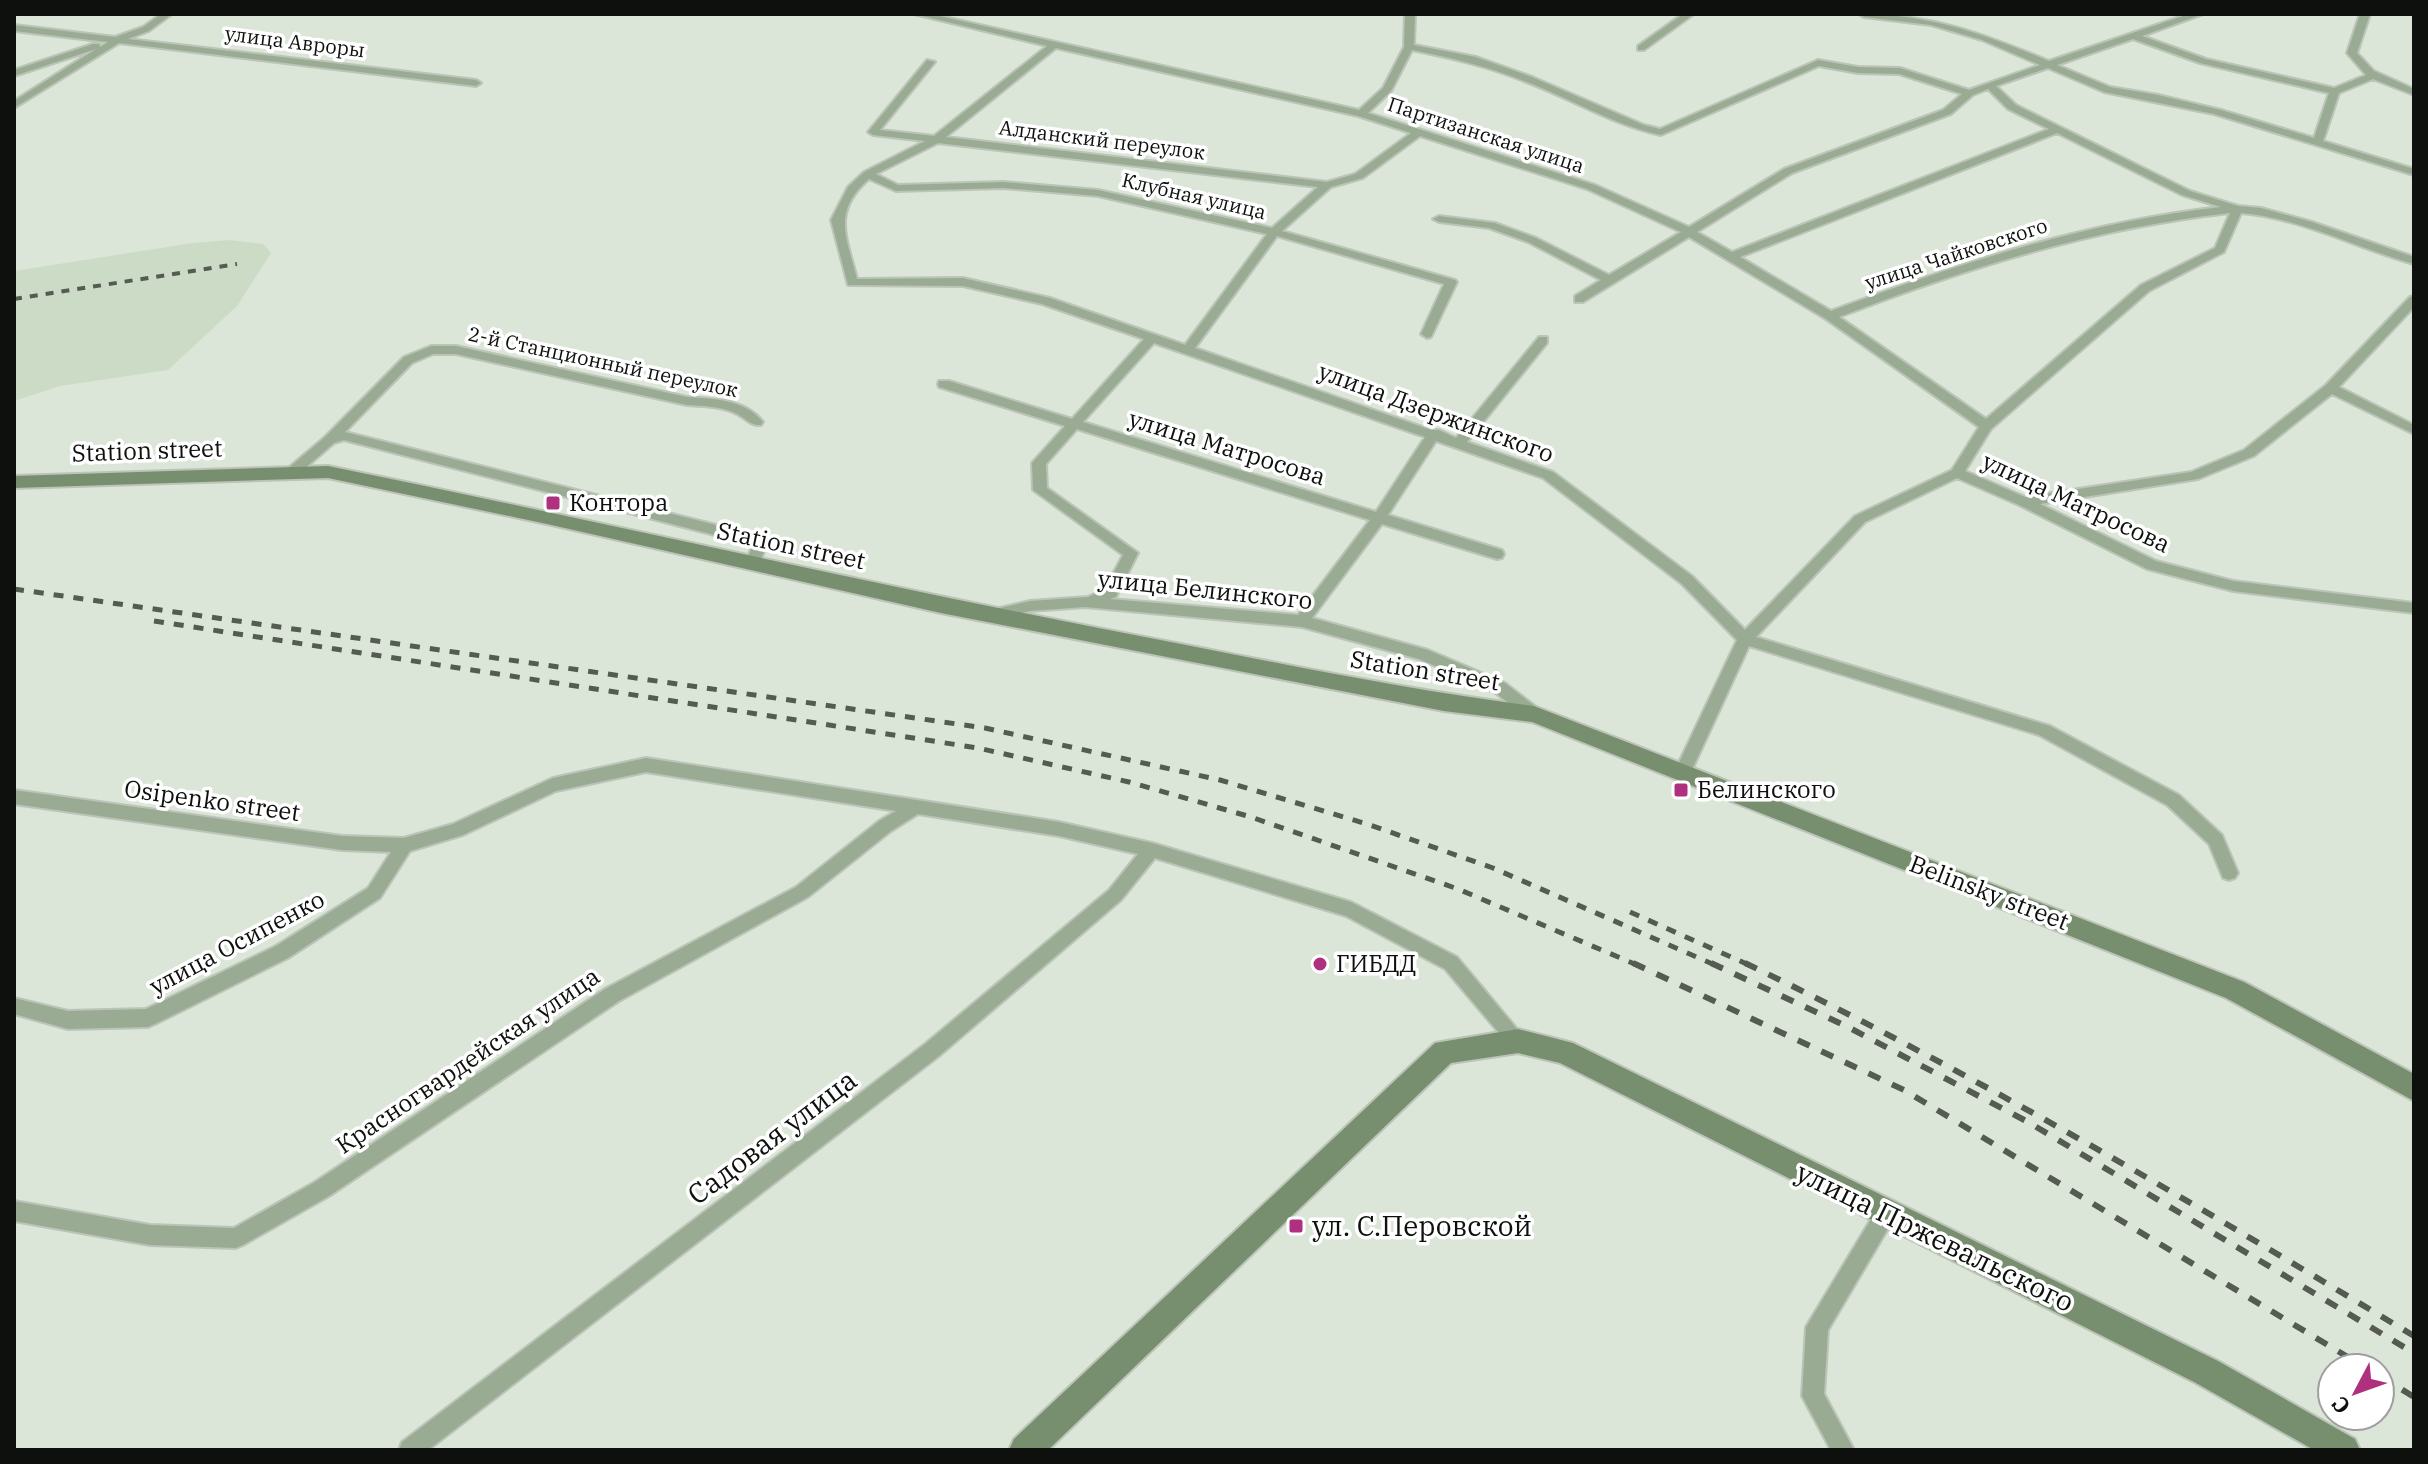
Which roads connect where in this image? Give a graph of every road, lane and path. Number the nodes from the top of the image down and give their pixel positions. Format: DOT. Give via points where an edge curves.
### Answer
graph roads {
  1 [pos="167,14"];
  2 [pos="919,14"];
  3 [pos="1410,14"];
  4 [pos="1689,14"];
  5 [pos="1864,14"];
  6 [pos="2198,14"];
  7 [pos="2365,14"];
  8 [pos="1932,18"];
  9 [pos="14,28"];
  10 [pos="2133,36"];
  11 [pos="119,39"];
  12 [pos="1053,46"];
  13 [pos="1409,47"];
  14 [pos="1641,48"];
  15 [pos="930,62"];
  16 [pos="2049,64"];
  17 [pos="14,73"];
  18 [pos="2373,75"];
  19 [pos="476,83"];
  20 [pos="1989,85"];
  21 [pos="2335,91"];
  22 [pos="2414,92"];
  23 [pos="1969,93"];
  24 [pos="14,105"];
  25 [pos="1361,114"];
  26 [pos="2056,130"];
  27 [pos="1418,133"];
  28 [pos="937,139"];
  29 [pos="2317,143"];
  30 [pos="2414,172"];
  31 [pos="868,174"];
  32 [pos="1327,185"];
  33 [pos="2237,209"];
  34 [pos="1439,219"];
  35 [pos="1686,230"];
  36 [pos="1274,232"];
  37 [pos="1730,257"];
  38 [pos="2414,261"];
  39 [pos="1609,280"];
  40 [pos="1579,299"];
  41 [pos="2414,300"];
  42 [pos="1830,316"];
  43 [pos="1427,334"];
  44 [pos="1153,337"];
  45 [pos="1543,340"];
  46 [pos="1188,349"];
  47 [pos="944,384"];
  48 [pos="2331,388"];
  49 [pos="756,422"];
  50 [pos="1075,425"];
  51 [pos="1986,426"];
  52 [pos="2414,430"];
  53 [pos="1434,433"];
  54 [pos="329,440"];
  55 [pos="1460,442"];
  56 [pos="291,473"];
  57 [pos="1957,473"];
  58 [pos="14,482"];
  59 [pos="2024,502"];
  60 [pos="1379,518"];
  61 [pos="1497,554"];
  62 [pos="752,565"];
  63 [pos="1085,602"];
  64 [pos="2414,608"];
  65 [pos="996,614"];
  66 [pos="1302,621"];
  67 [pos="1745,639"];
  68 [pos="1544,717"];
  69 [pos="1683,771"];
  70 [pos="14,797"];
  71 [pos="916,807"];
  72 [pos="404,845"];
  73 [pos="1152,850"];
  74 [pos="2229,873"];
  75 [pos="14,1006"];
  76 [pos="1518,1041"];
  77 [pos="2414,1088"];
  78 [pos="14,1211"];
  79 [pos="1886,1213"];
  80 [pos="410,1450"];
  81 [pos="1025,1450"];
  82 [pos="1843,1450"];
  83 [pos="2344,1450"];
  1 -- 11 [label="street"];
  2 -- 12 [label="street, Партизанская улица"];
  3 -- 13 [label="street"];
  4 -- 14 [label="street"];
  5 -- 8 [label="street"];
  6 -- 10 [label="street"];
  7 -- 18 [label="street" via="2352,53"];
  8 -- 16 [label="street"];
  9 -- 11 [label="street, улица Авроры"];
  10 -- 16 [label="street"];
  10 -- 21 [label="street" via="2203,61"];
  11 -- 17 [label="street"];
  11 -- 19 [label="street, улица Авроры"];
  11 -- 24 [label="street"];
  12 -- 25 [label="street, Партизанская улица"];
  12 -- 28 [label="street"];
  13 -- 23 [label="street" via="1473,59 1661,132 1818,63 1900,71"];
  13 -- 25 [label="street" via="1387,89"];
  15 -- 28 [label="street, Алданский переулок" via="873,132"];
  16 -- 20 [label="street"];
  16 -- 29 [label="street" via="2108,90 2217,112"];
  18 -- 21 [label="street"];
  18 -- 22 [label="street"];
  20 -- 23 [label="street"];
  20 -- 26 [label="street" via="2012,107"];
  21 -- 29 [label="street"];
  23 -- 35 [label="street" via="1947,112 1788,171"];
  25 -- 27 [label="street, Партизанская улица"];
  26 -- 33 [label="street" via="2186,193"];
  26 -- 37 [label="street"];
  27 -- 32 [label="street" via="1359,176"];
  27 -- 35 [label="street, Партизанская улица" via="1591,187"];
  28 -- 31 [label="street"];
  28 -- 32 [label="street, Алданский переулок"];
  29 -- 30 [label="street"];
  31 -- 36 [label="street, Клубная улица" via="896,188 1003,185 1098,193"];
  31 -- 44 [label="street, улица Дзержинского" via="853,187 837,220 852,283 963,282 1046,301"];
  32 -- 36 [label="street"];
  33 -- 38 [label="street" via="2308,224"];
  33 -- 42 [label="street, улица Чайковского" via="2187,213 2033,245"];
  33 -- 51 [label="street" via="2220,250 2145,288"];
  34 -- 39 [label="street" via="1491,225"];
  35 -- 37 [label="street, Партизанская улица"];
  35 -- 39 [label="street"];
  36 -- 43 [label="street, Клубная улица" via="1451,282"];
  36 -- 46 [label="street"];
  37 -- 42 [label="street, Партизанская улица"];
  39 -- 40 [label="street"];
  41 -- 48 [label="street"];
  42 -- 51 [label="street, Партизанская улица"];
  44 -- 46 [label="street, улица Дзержинского"];
  44 -- 50 [label="street"];
  45 -- 55 [label="street"];
  46 -- 53 [label="street, улица Дзержинского"];
  47 -- 50 [label="street, улица Матросова"];
  48 -- 52 [label="street"];
  48 -- 59 [label="street" via="2249,453 2193,476"];
  49 -- 54 [label="street, 2-й Станционный переулок" via="725,405 456,350 431,350 408,360"];
  50 -- 60 [label="street, улица Матросова"];
  50 -- 63 [label="street" via="1039,463 1040,490 1131,553 1111,593"];
  51 -- 57 [label="street"];
  53 -- 55 [label="street, улица Дзержинского"];
  53 -- 60 [label="street"];
  54 -- 56 [label="street, 2-й Станционный переулок"];
  54 -- 62 [label="street" via="344,436 751,539 758,549"];
  55 -- 67 [label="street, улица Дзержинского" via="1548,475 1687,580"];
  56 -- 58 [label="main road, Station street"];
  56 -- 62 [label="main road, Station street" via="328,472"];
  57 -- 59 [label="street, улица Матросова"];
  57 -- 67 [label="street" via="1860,519"];
  59 -- 64 [label="street, улица Матросова" via="2152,565 2233,586"];
  60 -- 61 [label="street, улица Матросова"];
  60 -- 66 [label="street"];
  62 -- 65 [label="main road, Station street"];
  63 -- 65 [label="street, улица Белинского"];
  63 -- 66 [label="street, улица Белинского"];
  65 -- 68 [label="main road, Station street" via="1444,703"];
  66 -- 68 [label="street, улица Белинского" via="1423,654 1499,687"];
  67 -- 69 [label="street"];
  67 -- 74 [label="street, улица Дзержинского" via="2044,730 2173,800 2216,840"];
  68 -- 69 [label="main road, Belinsky street"];
  69 -- 77 [label="main road, Belinsky street" via="2235,990"];
  70 -- 72 [label="street, Osipenko street" via="342,843"];
  71 -- 72 [label="street, Osipenko street" via="646,765 553,785 457,830"];
  71 -- 73 [label="street, Osipenko street"];
  71 -- 78 [label="street, Красногвардейская улица" via="802,892 612,995 322,1189 236,1238 150,1235"];
  72 -- 75 [label="street, улица Осипенко" via="374,893 282,952 148,1018 68,1020"];
  73 -- 76 [label="street, Osipenko street" via="1351,910 1451,963"];
  73 -- 80 [label="street, Садовая улица" via="1115,895 932,1050"];
  76 -- 79 [label="main road, улица Пржевальского" via="1564,1052"];
  76 -- 81 [label="main road" via="1444,1052"];
  79 -- 82 [label="street" via="1817,1327 1813,1396"];
  79 -- 83 [label="main road, улица Пржевальского" via="2207,1372"];
}
